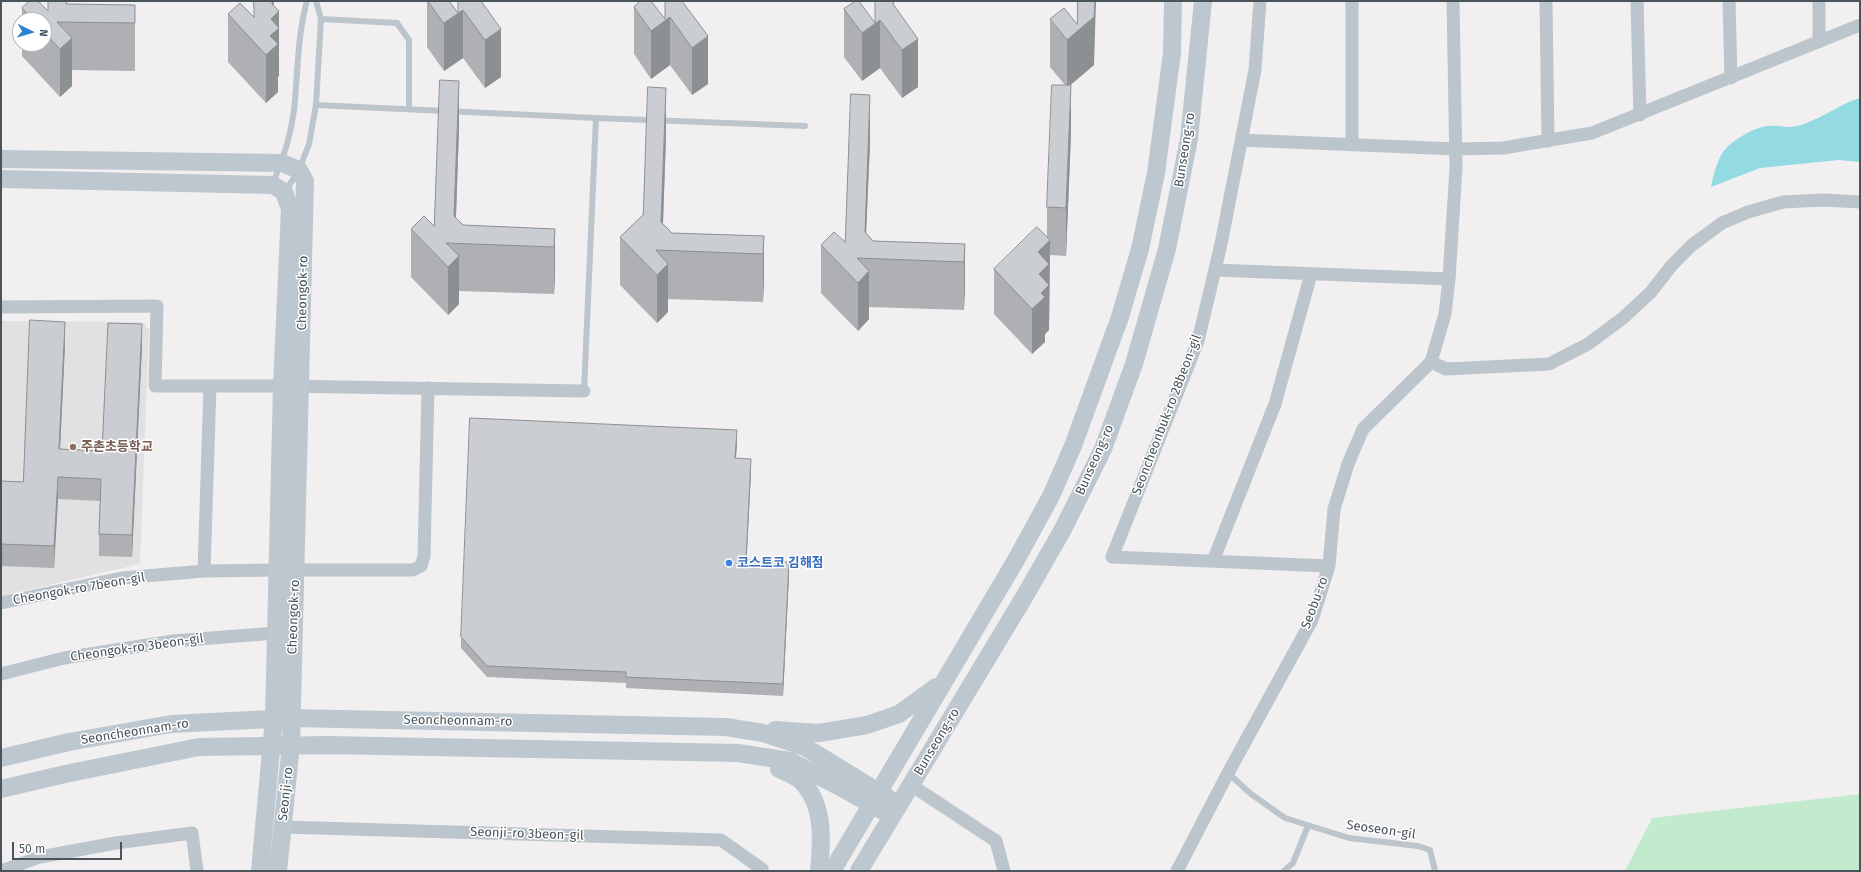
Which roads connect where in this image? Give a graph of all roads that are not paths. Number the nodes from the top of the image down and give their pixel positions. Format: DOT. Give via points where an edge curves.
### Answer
graph roads {
  1 [pos="307,1"];
  2 [pos="316,1"];
  3 [pos="1173,1"];
  4 [pos="1203,1"];
  5 [pos="1260,1"];
  6 [pos="1352,1"];
  7 [pos="1453,1"];
  8 [pos="1546,1"];
  9 [pos="1637,1"];
  10 [pos="1729,1"];
  11 [pos="1819,1"];
  12 [pos="321,19"];
  13 [pos="1860,25"];
  14 [pos="1819,42"];
  15 [pos="1731,78"];
  16 [pos="316,105"];
  17 [pos="409,109"];
  18 [pos="1640,115"];
  19 [pos="596,118"];
  20 [pos="805,126"];
  21 [pos="1241,140"];
  22 [pos="1548,140"];
  23 [pos="1352,145"];
  24 [pos="1456,149"];
  25 [pos="1,160"];
  26 [pos="282,163"];
  27 [pos="299,170"];
  28 [pos="1,179"];
  29 [pos="278,188"];
  30 [pos="1860,202"];
  31 [pos="1215,270"];
  32 [pos="1311,274"];
  33 [pos="1449,279"];
  34 [pos="1,307"];
  35 [pos="1431,362"];
  36 [pos="210,386"];
  37 [pos="282,386"];
  38 [pos="300,386"];
  39 [pos="428,388"];
  40 [pos="584,391"];
  41 [pos="1213,561"];
  42 [pos="1329,566"];
  43 [pos="277,570"];
  44 [pos="295,570"];
  45 [pos="204,571"];
  46 [pos="1,603"];
  47 [pos="276,633"];
  48 [pos="1,674"];
  49 [pos="943,682"];
  50 [pos="282,718"];
  51 [pos="726,727"];
  52 [pos="291,745"];
  53 [pos="272,746"];
  54 [pos="754,756"];
  55 [pos="1,758"];
  56 [pos="1228,773"];
  57 [pos="911,785"];
  58 [pos="1,789"];
  59 [pos="875,798"];
  60 [pos="895,811"];
  61 [pos="282,826"];
  62 [pos="1308,826"];
  63 [pos="761,870"];
  64 [pos="1,871"];
  65 [pos="197,871"];
  66 [pos="260,871"];
  67 [pos="278,871"];
  68 [pos="819,871"];
  69 [pos="832,871"];
  70 [pos="859,871"];
  71 [pos="1004,871"];
  72 [pos="1177,871"];
  73 [pos="1284,871"];
  74 [pos="1434,871"];
  1 -- 26 [label="lane" via="301,22 294,111"];
  2 -- 12 [label="lane"];
  3 -- 49 [label="main road, Bunseong-ro" via="1172,53 1156,173 1140,249 1120,317 1073,446 1051,496"];
  4 -- 57 [label="main road, Bunseong-ro" via="1190,139 1167,250 1134,364 1103,450 1062,531"];
  5 -- 21 [label="street, Seoncheonbuk-ro 28beon-gil" via="1255,70"];
  6 -- 23 [label="street"];
  7 -- 24 [label="street"];
  8 -- 22 [label="street"];
  9 -- 18 [label="street"];
  10 -- 15 [label="street"];
  11 -- 14 [label="street"];
  12 -- 16 [label="lane"];
  12 -- 17 [label="lane" via="397,23 409,40"];
  13 -- 14 [label="street"];
  14 -- 15 [label="street"];
  15 -- 18 [label="street"];
  16 -- 17 [label="lane"];
  16 -- 27 [label="lane" via="309,144"];
  17 -- 19 [label="lane"];
  18 -- 22 [label="street" via="1592,133"];
  19 -- 20 [label="lane"];
  19 -- 40 [label="lane"];
  21 -- 23 [label="street"];
  21 -- 31 [label="street, Seoncheonbuk-ro 28beon-gil"];
  22 -- 24 [label="street" via="1503,148"];
  23 -- 24 [label="street"];
  24 -- 33 [label="street"];
  25 -- 26 [label="main road"];
  26 -- 27 [label="main road"];
  26 -- 29 [label="lane"];
  27 -- 29 [label="lane"];
  27 -- 38 [label="main road, Cheongok-ro" via="305,180"];
  28 -- 29 [label="main road"];
  29 -- 37 [label="main road, Cheongok-ro" via="290,209"];
  30 -- 35 [label="street" via="1782,202 1722,223 1692,245 1651,292 1623,318 1588,344 1549,364 1446,369"];
  31 -- 32 [label="street"];
  31 -- 41 [label="street, Seoncheonbuk-ro 28beon-gil" via="1198,341 1112,557"];
  32 -- 33 [label="street"];
  32 -- 41 [label="street" via="1275,404"];
  33 -- 35 [label="street" via="1445,314"];
  34 -- 36 [label="street" via="156,306 155,386"];
  35 -- 42 [label="street, Seobu-ro" via="1363,429 1348,464 1334,509"];
  36 -- 37 [label="street"];
  36 -- 45 [label="street"];
  37 -- 38 [label="street"];
  37 -- 43 [label="main road, Cheongok-ro"];
  38 -- 39 [label="street"];
  38 -- 44 [label="main road, Cheongok-ro"];
  39 -- 40 [label="street"];
  39 -- 44 [label="street" via="424,556 421,566 413,570"];
  41 -- 42 [label="street"];
  42 -- 56 [label="street, Seobu-ro" via="1312,620"];
  43 -- 45 [label="street, Cheongok-ro 7beon-gil"];
  43 -- 47 [label="main road, Cheongok-ro"];
  44 -- 50 [label="main road, Cheongok-ro"];
  45 -- 46 [label="street, Cheongok-ro 7beon-gil" via="122,578"];
  47 -- 48 [label="street, Cheongok-ro 3beon-gil" via="158,644 64,658"];
  47 -- 50 [label="main road, Cheongok-ro"];
  49 -- 51 [label="main road" via="899,714 867,725 819,733"];
  49 -- 59 [label="main road, Bunseong-ro"];
  50 -- 51 [label="main road, Seoncheonnam-ro"];
  50 -- 52 [label="main road, Seonji-ro"];
  50 -- 53 [label="main road, Seonji-ro"];
  50 -- 55 [label="main road, Seoncheonnam-ro" via="171,724 69,742"];
  51 -- 59 [label="main road, Seoncheonnam-ro" via="763,733 806,747"];
  52 -- 53 [label="main road, Seoncheonnam-ro"];
  52 -- 54 [label="main road, Seoncheonnam-ro" via="730,753"];
  52 -- 61 [label="main road, Seonji-ro"];
  53 -- 58 [label="main road, Seoncheonnam-ro" via="199,747"];
  53 -- 66 [label="main road, Seonji-ro"];
  54 -- 59 [label="main road, Seoncheonnam-ro" via="790,761"];
  54 -- 68 [label="main road" via="798,779 812,796 821,821 822,848"];
  56 -- 62 [label="lane, Seoseon-gil" via="1251,794 1285,818"];
  56 -- 72 [label="street, Seobu-ro"];
  57 -- 60 [label="main road, Bunseong-ro"];
  57 -- 71 [label="street" via="996,841"];
  59 -- 60 [label="main road, Seoncheonnam-ro"];
  59 -- 69 [label="main road, Bunseong-ro"];
  60 -- 70 [label="main road, Bunseong-ro"];
  61 -- 63 [label="street, Seonji-ro 3beon-gil" via="721,840"];
  61 -- 67 [label="main road, Seonji-ro"];
  62 -- 73 [label="lane" via="1293,863"];
  62 -- 74 [label="lane, Seoseon-gil" via="1349,838 1418,846 1430,850"];
  64 -- 65 [label="street" via="40,857 192,833"];
}
